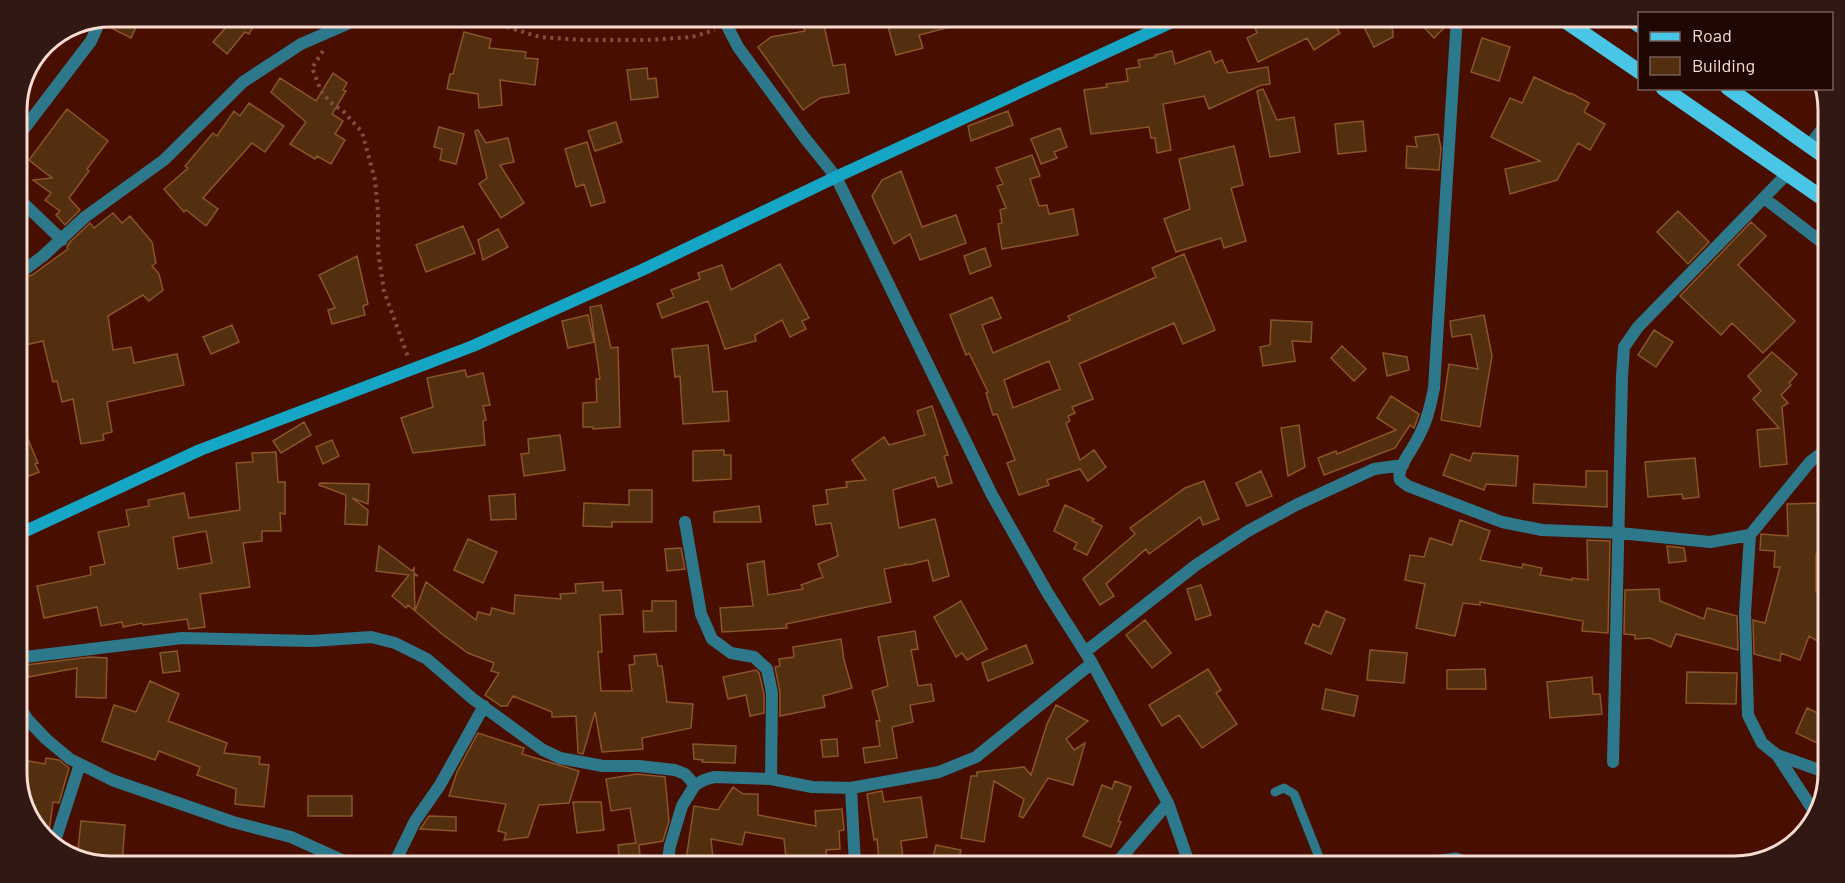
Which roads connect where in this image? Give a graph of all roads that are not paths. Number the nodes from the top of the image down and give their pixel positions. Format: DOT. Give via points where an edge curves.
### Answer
graph roads {
  1 [pos="340,27"];
  2 [pos="728,27"];
  3 [pos="1161,27"];
  4 [pos="1456,27"];
  5 [pos="1574,27"];
  6 [pos="97,29"];
  7 [pos="1638,71"];
  8 [pos="1666,90"];
  9 [pos="1731,90"];
  10 [pos="27,125"];
  11 [pos="1818,132"];
  12 [pos="1808,145"];
  13 [pos="1818,152"];
  14 [pos="1788,173"];
  15 [pos="836,177"];
  16 [pos="1818,195"];
  17 [pos="1764,198"];
  18 [pos="27,207"];
  19 [pos="1818,239"];
  20 [pos="62,240"];
  21 [pos="27,268"];
  22 [pos="1818,456"];
  23 [pos="1402,465"];
  24 [pos="685,522"];
  25 [pos="27,531"];
  26 [pos="1619,533"];
  27 [pos="1750,535"];
  28 [pos="27,657"];
  29 [pos="1088,658"];
  30 [pos="484,706"];
  31 [pos="27,718"];
  32 [pos="1777,755"];
  33 [pos="1613,762"];
  34 [pos="80,764"];
  35 [pos="1818,769"];
  36 [pos="771,779"];
  37 [pos="695,785"];
  38 [pos="850,788"];
  39 [pos="1275,792"];
  40 [pos="1168,803"];
  41 [pos="1811,806"];
  42 [pos="57,836"];
  43 [pos="332,856"];
  44 [pos="398,856"];
  45 [pos="669,856"];
  46 [pos="854,856"];
  47 [pos="1123,856"];
  48 [pos="1186,856"];
  49 [pos="1318,856"];
  1 -- 20 [label="street" via="301,45 243,82 164,160 85,217"];
  2 -- 15 [label="street" via="738,47"];
  3 -- 15 [label="street"];
  4 -- 23 [label="street" via="1434,388 1428,417"];
  5 -- 7 [label="main road"];
  6 -- 10 [label="street"];
  8 -- 14 [label="main road"];
  9 -- 12 [label="main road"];
  11 -- 12 [label="lane"];
  12 -- 13 [label="main road"];
  14 -- 16 [label="main road"];
  14 -- 17 [label="street"];
  15 -- 25 [label="street" via="473,346 200,450"];
  15 -- 29 [label="street" via="992,495"];
  17 -- 19 [label="street"];
  17 -- 26 [label="street" via="1638,327 1624,347"];
  18 -- 20 [label="street"];
  20 -- 21 [label="street"];
  22 -- 27 [label="street"];
  23 -- 26 [label="street" via="1399,478 1408,486 1502,522 1542,530"];
  23 -- 29 [label="street" via="1374,469 1346,481 1248,531 1196,565"];
  24 -- 36 [label="street" via="701,614 712,639 731,653 754,657 767,669 772,693"];
  26 -- 27 [label="street" via="1710,542"];
  26 -- 33 [label="street"];
  27 -- 32 [label="street" via="1744,613 1748,716 1762,743"];
  28 -- 30 [label="street" via="182,638 312,641 371,637 395,643 427,659"];
  29 -- 38 [label="street" via="988,749 965,764"];
  29 -- 40 [label="street"];
  30 -- 37 [label="street" via="560,758 603,766 675,770"];
  30 -- 44 [label="street"];
  31 -- 34 [label="street" via="46,739"];
  32 -- 35 [label="street"];
  32 -- 41 [label="street"];
  34 -- 42 [label="street"];
  34 -- 43 [label="street" via="112,780 233,822 291,837"];
  36 -- 37 [label="street" via="714,777"];
  36 -- 38 [label="street" via="812,788"];
  37 -- 45 [label="street" via="682,806"];
  38 -- 46 [label="street"];
  39 -- 49 [label="lane" via="1284,788 1294,794"];
  40 -- 47 [label="street"];
  40 -- 48 [label="street"];
}
